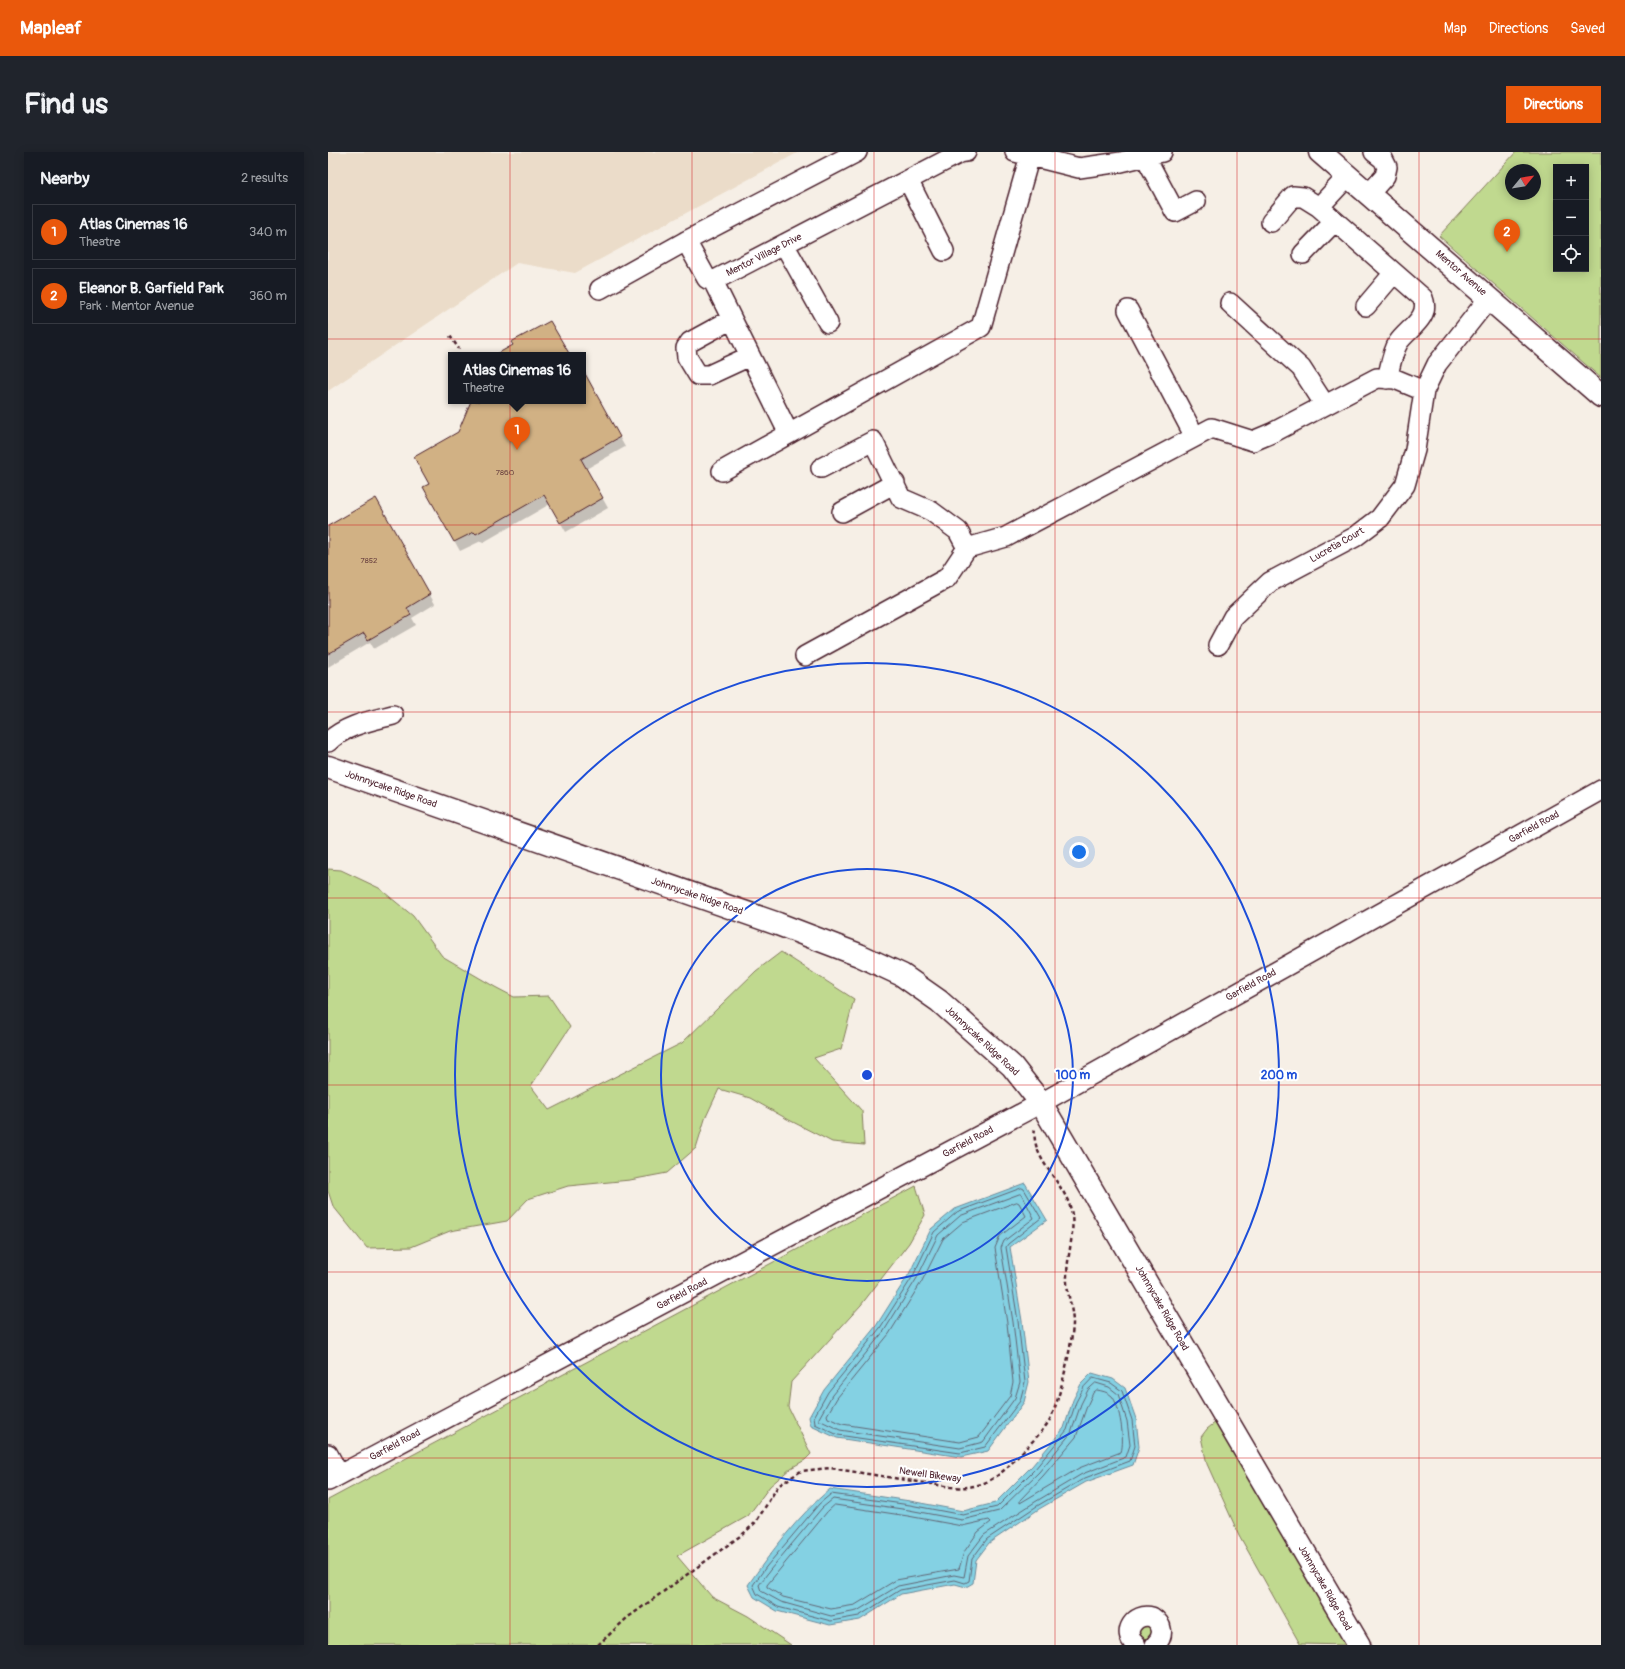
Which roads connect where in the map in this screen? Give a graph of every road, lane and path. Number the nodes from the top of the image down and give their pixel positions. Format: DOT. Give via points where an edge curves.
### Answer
graph roads {
  1 [pos="857,152"];
  2 [pos="966,152"];
  3 [pos="1320,152"];
  4 [pos="1374,152"];
  5 [pos="1026,153"];
  6 [pos="1153,154"];
  7 [pos="1348,176"];
  8 [pos="908,180"];
  9 [pos="1369,194"];
  10 [pos="1196,201"];
  11 [pos="1319,207"];
  12 [pos="1271,222"];
  13 [pos="1334,222"];
  14 [pos="686,241"];
  15 [pos="784,244"];
  16 [pos="944,251"];
  17 [pos="1303,254"];
  18 [pos="1394,273"];
  19 [pos="713,281"];
  20 [pos="600,289"];
  21 [pos="1489,298"];
  22 [pos="1230,303"];
  23 [pos="1366,306"];
  24 [pos="1128,310"];
  25 [pos="732,319"];
  26 [pos="828,323"];
  27 [pos="450,336"];
  28 [pos="459,350"];
  29 [pos="750,356"];
  30 [pos="1387,379"];
  31 [pos="1424,391"];
  32 [pos="1601,396"];
  33 [pos="1325,405"];
  34 [pos="789,434"];
  35 [pos="1195,437"];
  36 [pos="820,468"];
  37 [pos="722,471"];
  38 [pos="895,483"];
  39 [pos="842,512"];
  40 [pos="967,548"];
  41 [pos="1218,645"];
  42 [pos="805,656"];
  43 [pos="393,716"];
  44 [pos="328,742"];
  45 [pos="328,767"];
  46 [pos="1601,790"];
  47 [pos="1045,1110"];
  48 [pos="328,1454"];
  49 [pos="334,1478"];
  50 [pos="598,1645"];
  51 [pos="1136,1645"];
  52 [pos="1155,1645"];
  53 [pos="1359,1645"];
  1 -- 14 [label="street"];
  2 -- 8 [label="street, Mentor Village Drive"];
  3 -- 7 [label="main road, Mentor Avenue"];
  4 -- 9 [label="street" via="1383,159 1387,167 1385,176"];
  5 -- 6 [label="street" via="1079,168"];
  5 -- 34 [label="street" via="981,328"];
  6 -- 10 [label="street" via="1175,212"];
  7 -- 9 [label="main road, Mentor Avenue"];
  7 -- 11 [label="street"];
  8 -- 15 [label="street, Mentor Village Drive"];
  8 -- 16 [label="street"];
  9 -- 21 [label="main road, Mentor Avenue"];
  11 -- 12 [label="street" via="1303,197 1293,196"];
  11 -- 13 [label="street"];
  13 -- 17 [label="street"];
  13 -- 18 [label="street"];
  14 -- 19 [label="street" via="707,279"];
  14 -- 20 [label="street"];
  15 -- 19 [label="street, Mentor Village Drive"];
  15 -- 26 [label="street"];
  18 -- 23 [label="street"];
  18 -- 30 [label="street" via="1423,298 1426,308 1419,320 1397,344"];
  19 -- 25 [label="street"];
  21 -- 31 [label="street, Lucretia Court" via="1437,364"];
  21 -- 32 [label="main road, Mentor Avenue"];
  22 -- 33 [label="street" via="1301,368"];
  24 -- 35 [label="street"];
  25 -- 29 [label="street"];
  25 -- 29 [label="street" via="690,342 686,348 687,357 698,375 709,375"];
  27 -- 28 [label="path"];
  29 -- 34 [label="street"];
  30 -- 31 [label="street" via="1395,379"];
  30 -- 33 [label="street" via="1377,378"];
  31 -- 41 [label="street, Lucretia Court" via="1415,450 1405,485 1380,518 1355,537 1270,582 1234,617"];
  33 -- 35 [label="street" via="1253,441 1212,428"];
  34 -- 37 [label="street"];
  35 -- 40 [label="street" via="1006,537"];
  36 -- 38 [label="street" via="873,441"];
  38 -- 39 [label="street"];
  38 -- 40 [label="street" via="901,498 932,512 958,531"];
  40 -- 42 [label="street" via="947,578"];
  43 -- 44 [label="street" via="358,724"];
  45 -- 47 [label="main road, Johnnycake Ridge Road" via="778,924 902,975 939,1001 1012,1066"];
  46 -- 47 [label="street, Garfield Road"];
  47 -- 49 [label="street, Garfield Road"];
  47 -- 50 [label="path, Newell Bikeway" via="1036,1127 1035,1143 1070,1208 1073,1219 1066,1278 1073,1324 1061,1390 1049,1421 1033,1441 1003,1473 969,1488 830,1468 801,1471 778,1486 756,1522 743,1534 627,1618"];
  47 -- 53 [label="main road, Johnnycake Ridge Road"];
  48 -- 49 [label="street"];
  51 -- 52 [label="street" via="1131,1639 1130,1629 1134,1620 1144,1616 1152,1617 1161,1627 1162,1635"];
}
